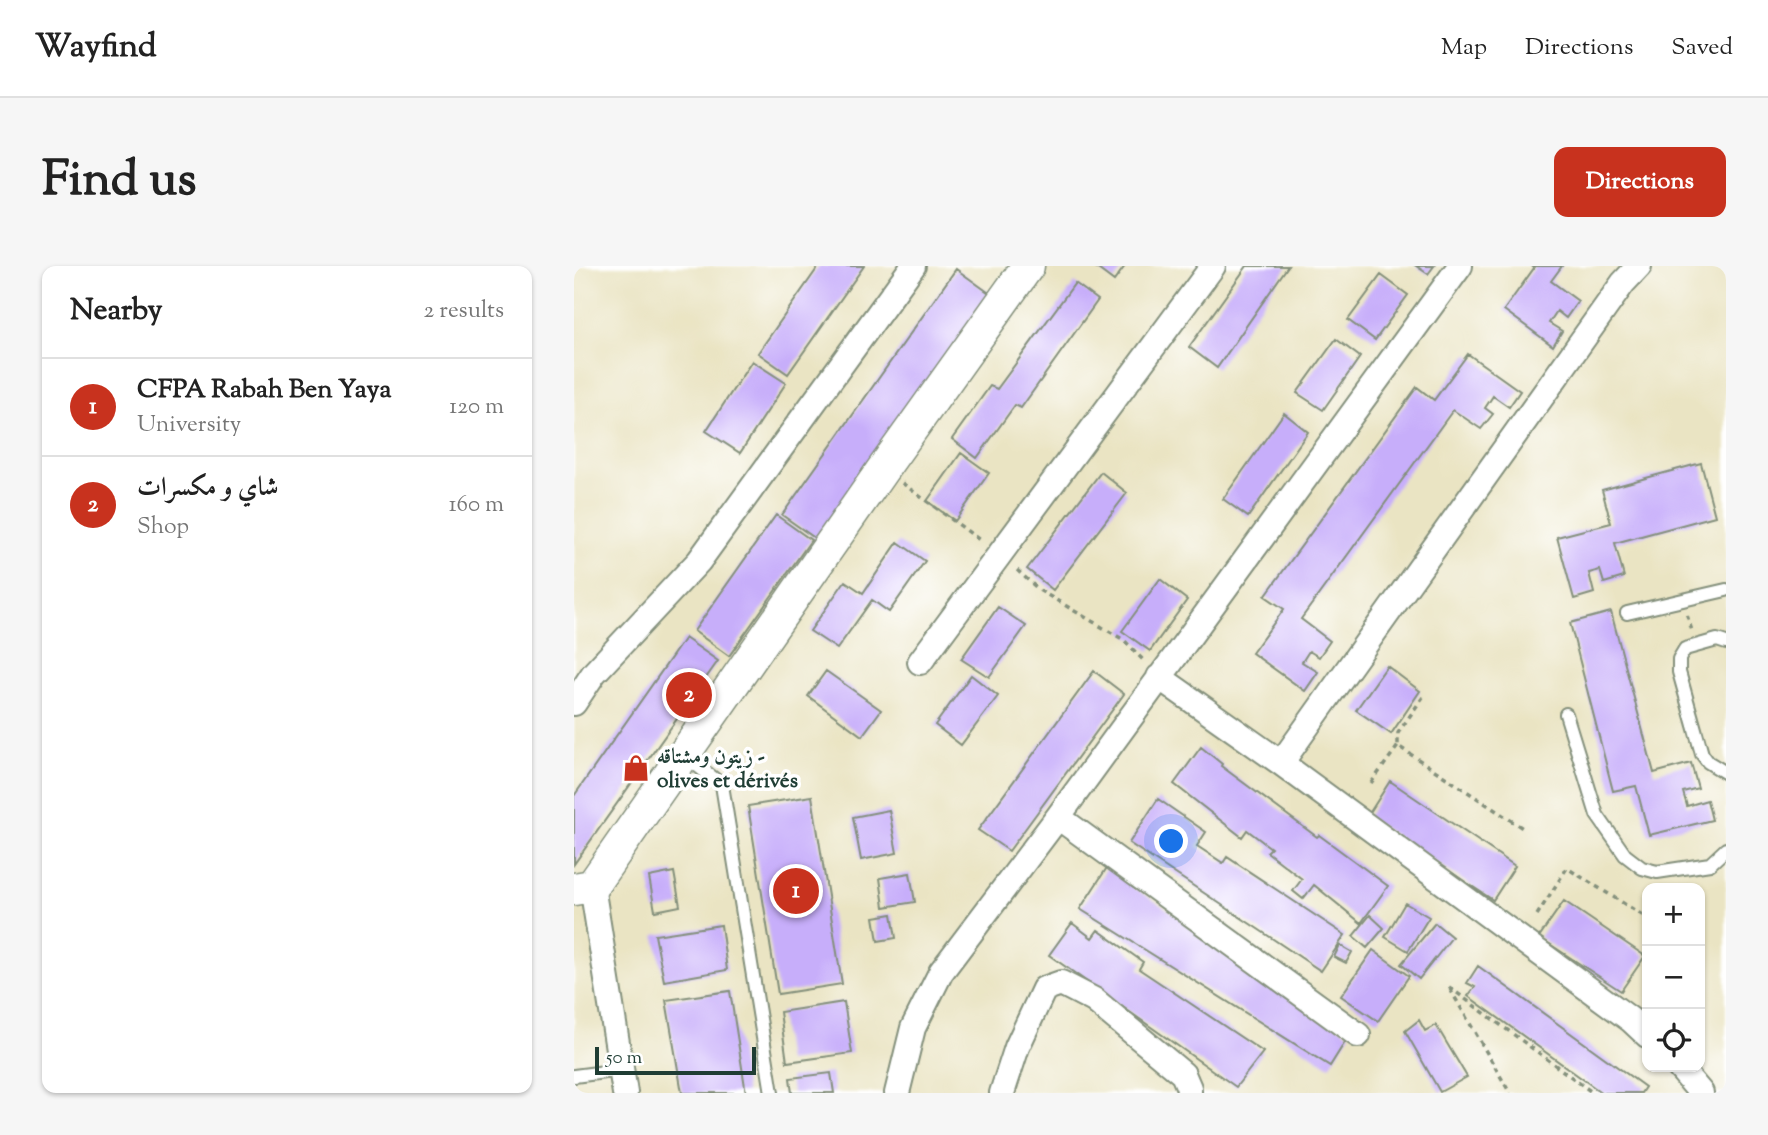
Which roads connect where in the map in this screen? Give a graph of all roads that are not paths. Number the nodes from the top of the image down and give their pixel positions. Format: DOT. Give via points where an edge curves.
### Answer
graph roads {
  1 [pos="913,266"];
  2 [pos="1028,266"];
  3 [pos="1213,266"];
  4 [pos="1460,266"];
  5 [pos="1639,266"];
  6 [pos="1726,590"];
  7 [pos="1627,613"];
  8 [pos="1726,643"];
  9 [pos="920,662"];
  10 [pos="1159,677"];
  11 [pos="574,703"];
  12 [pos="1566,714"];
  13 [pos="682,754"];
  14 [pos="1281,763"];
  15 [pos="1726,773"];
  16 [pos="1058,817"];
  17 [pos="1726,849"];
  18 [pos="583,888"];
  19 [pos="1642,1030"];
  20 [pos="1359,1035"];
  21 [pos="1683,1072"];
  22 [pos="574,1076"];
  23 [pos="623,1082"];
  24 [pos="772,1093"];
  25 [pos="897,1093"];
  26 [pos="1002,1093"];
  27 [pos="1189,1093"];
  28 [pos="1701,1093"];
  1 -- 11 [label="street" via="699,561 594,673"];
  2 -- 13 [label="street"];
  3 -- 9 [label="street"];
  4 -- 10 [label="street"];
  5 -- 14 [label="street"];
  6 -- 7 [label="lane"];
  8 -- 15 [label="lane" via="1717,640 1685,649 1679,672 1702,754"];
  10 -- 14 [label="street"];
  10 -- 16 [label="street"];
  12 -- 17 [label="lane" via="1597,816 1625,855 1642,868 1657,872 1710,864"];
  13 -- 18 [label="street"];
  13 -- 24 [label="lane" via="722,785"];
  14 -- 19 [label="street"];
  16 -- 20 [label="street"];
  16 -- 25 [label="street" via="941,972 913,1028"];
  18 -- 23 [label="street"];
  21 -- 28 [label="street"];
  22 -- 23 [label="lane"];
  26 -- 27 [label="street" via="1044,989 1061,983 1094,1000 1182,1074"];
}
